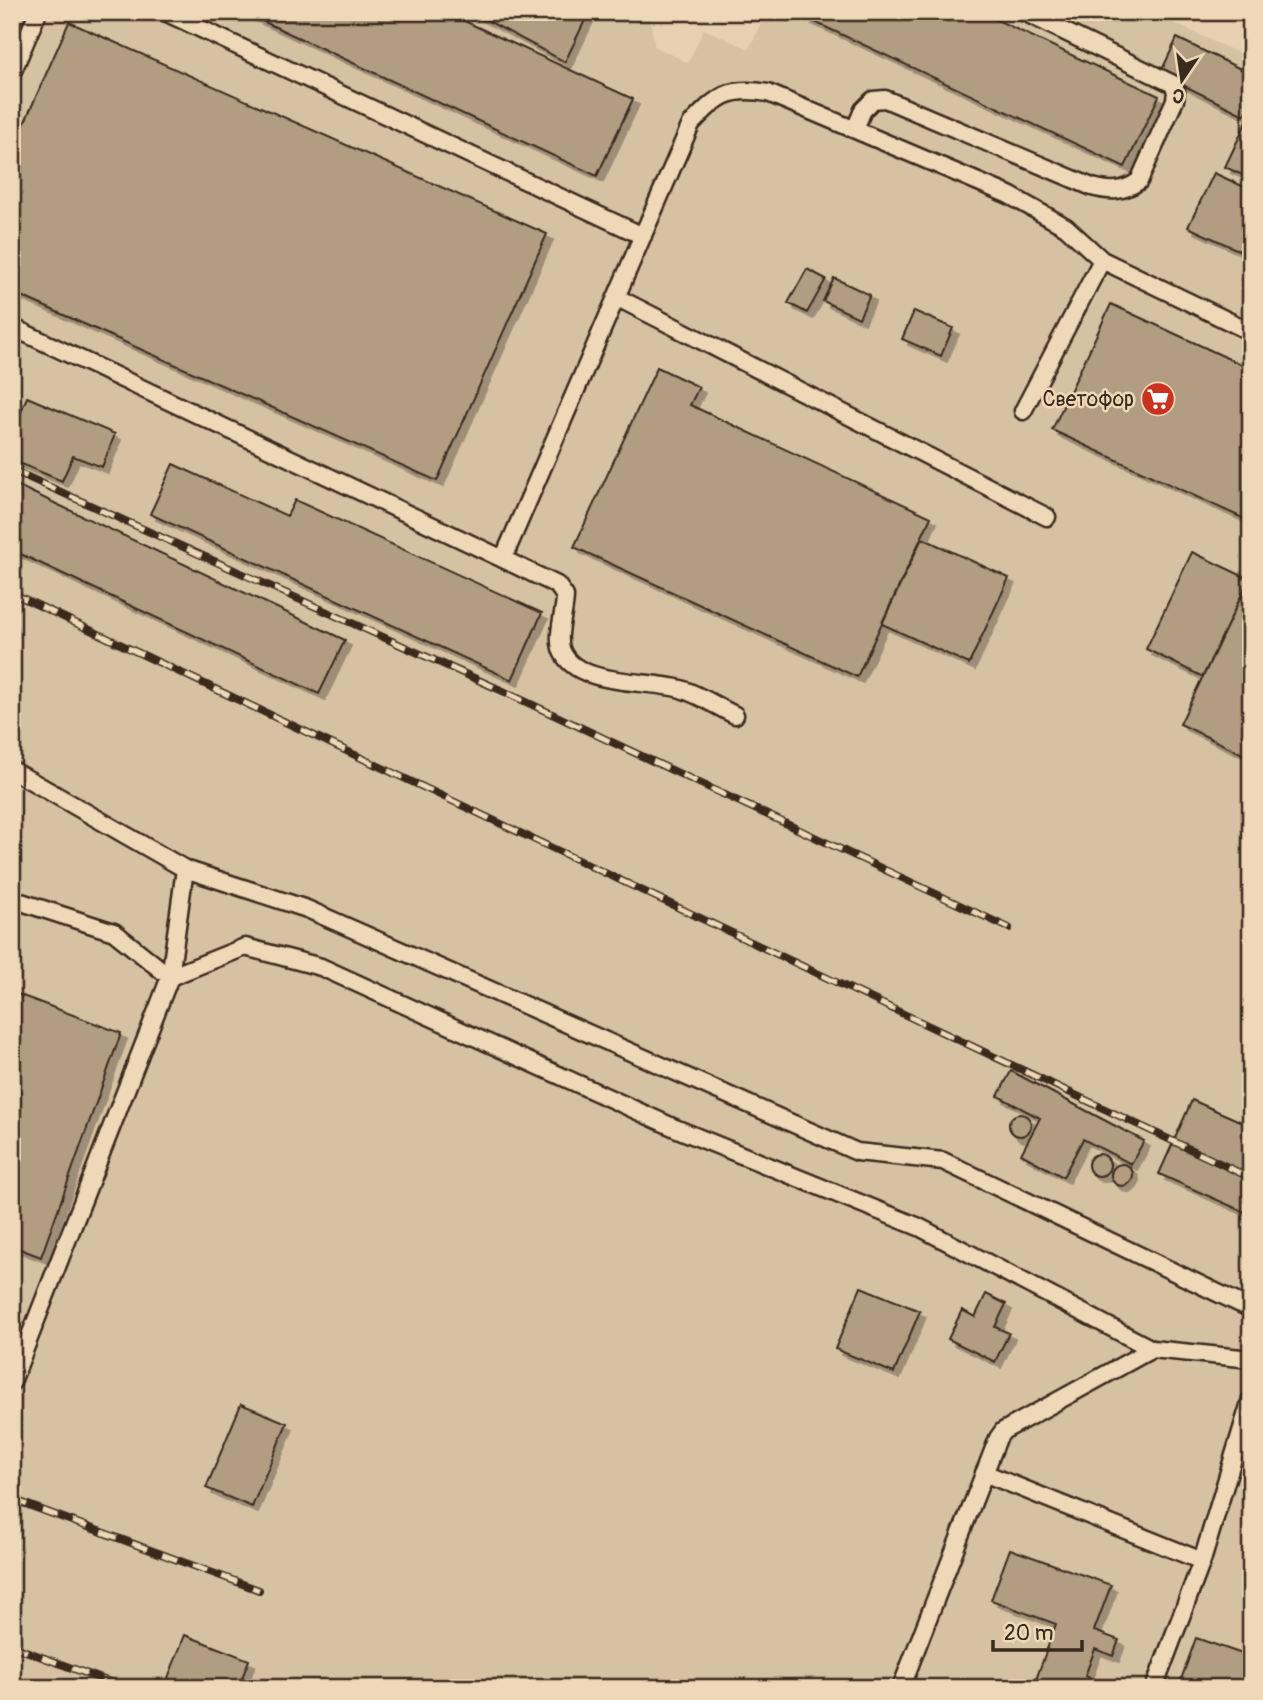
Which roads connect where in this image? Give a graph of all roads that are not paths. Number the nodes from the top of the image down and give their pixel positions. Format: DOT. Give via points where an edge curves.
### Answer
graph roads {
  1 [pos="38,12"];
  2 [pos="165,12"];
  3 [pos="1024,12"];
  4 [pos="12,73"];
  5 [pos="855,130"];
  6 [pos="643,236"];
  7 [pos="1102,260"];
  8 [pos="617,298"];
  9 [pos="12,327"];
  10 [pos="1251,332"];
  11 [pos="1023,411"];
  12 [pos="1048,517"];
  13 [pos="503,559"];
  14 [pos="735,715"];
  15 [pos="12,770"];
  16 [pos="185,869"];
  17 [pos="12,899"];
  18 [pos="170,977"];
  19 [pos="1251,1309"];
  20 [pos="1152,1349"];
  21 [pos="1251,1359"];
  22 [pos="12,1382"];
  23 [pos="1251,1399"];
  24 [pos="984,1473"];
  25 [pos="1202,1561"];
  26 [pos="901,1688"];
  27 [pos="1154,1688"];
  1 -- 4 [label="lane"];
  2 -- 6 [label="lane"];
  3 -- 5 [label="lane" via="1173,84 1175,100 1139,181 1128,189 1111,192 1092,187 885,99 873,100 863,110"];
  5 -- 6 [label="lane" via="768,93 745,89 726,94 691,124"];
  5 -- 7 [label="lane" via="1009,195 1066,227"];
  6 -- 8 [label="lane"];
  7 -- 10 [label="lane"];
  7 -- 11 [label="lane"];
  8 -- 12 [label="lane"];
  8 -- 13 [label="lane"];
  9 -- 13 [label="lane"];
  13 -- 14 [label="lane" via="557,584 565,596 560,641 563,654 574,666 620,680 683,690"];
  15 -- 16 [label="lane"];
  16 -- 18 [label="lane"];
  16 -- 19 [label="lane" via="307,909 857,1152 943,1161"];
  17 -- 18 [label="lane" via="114,932"];
  18 -- 20 [label="lane" via="245,947 321,967 675,1128 919,1227"];
  18 -- 22 [label="lane"];
  20 -- 21 [label="lane"];
  20 -- 24 [label="lane" via="1003,1431"];
  23 -- 25 [label="lane"];
  24 -- 25 [label="lane"];
  24 -- 26 [label="lane"];
  25 -- 27 [label="lane"];
}
